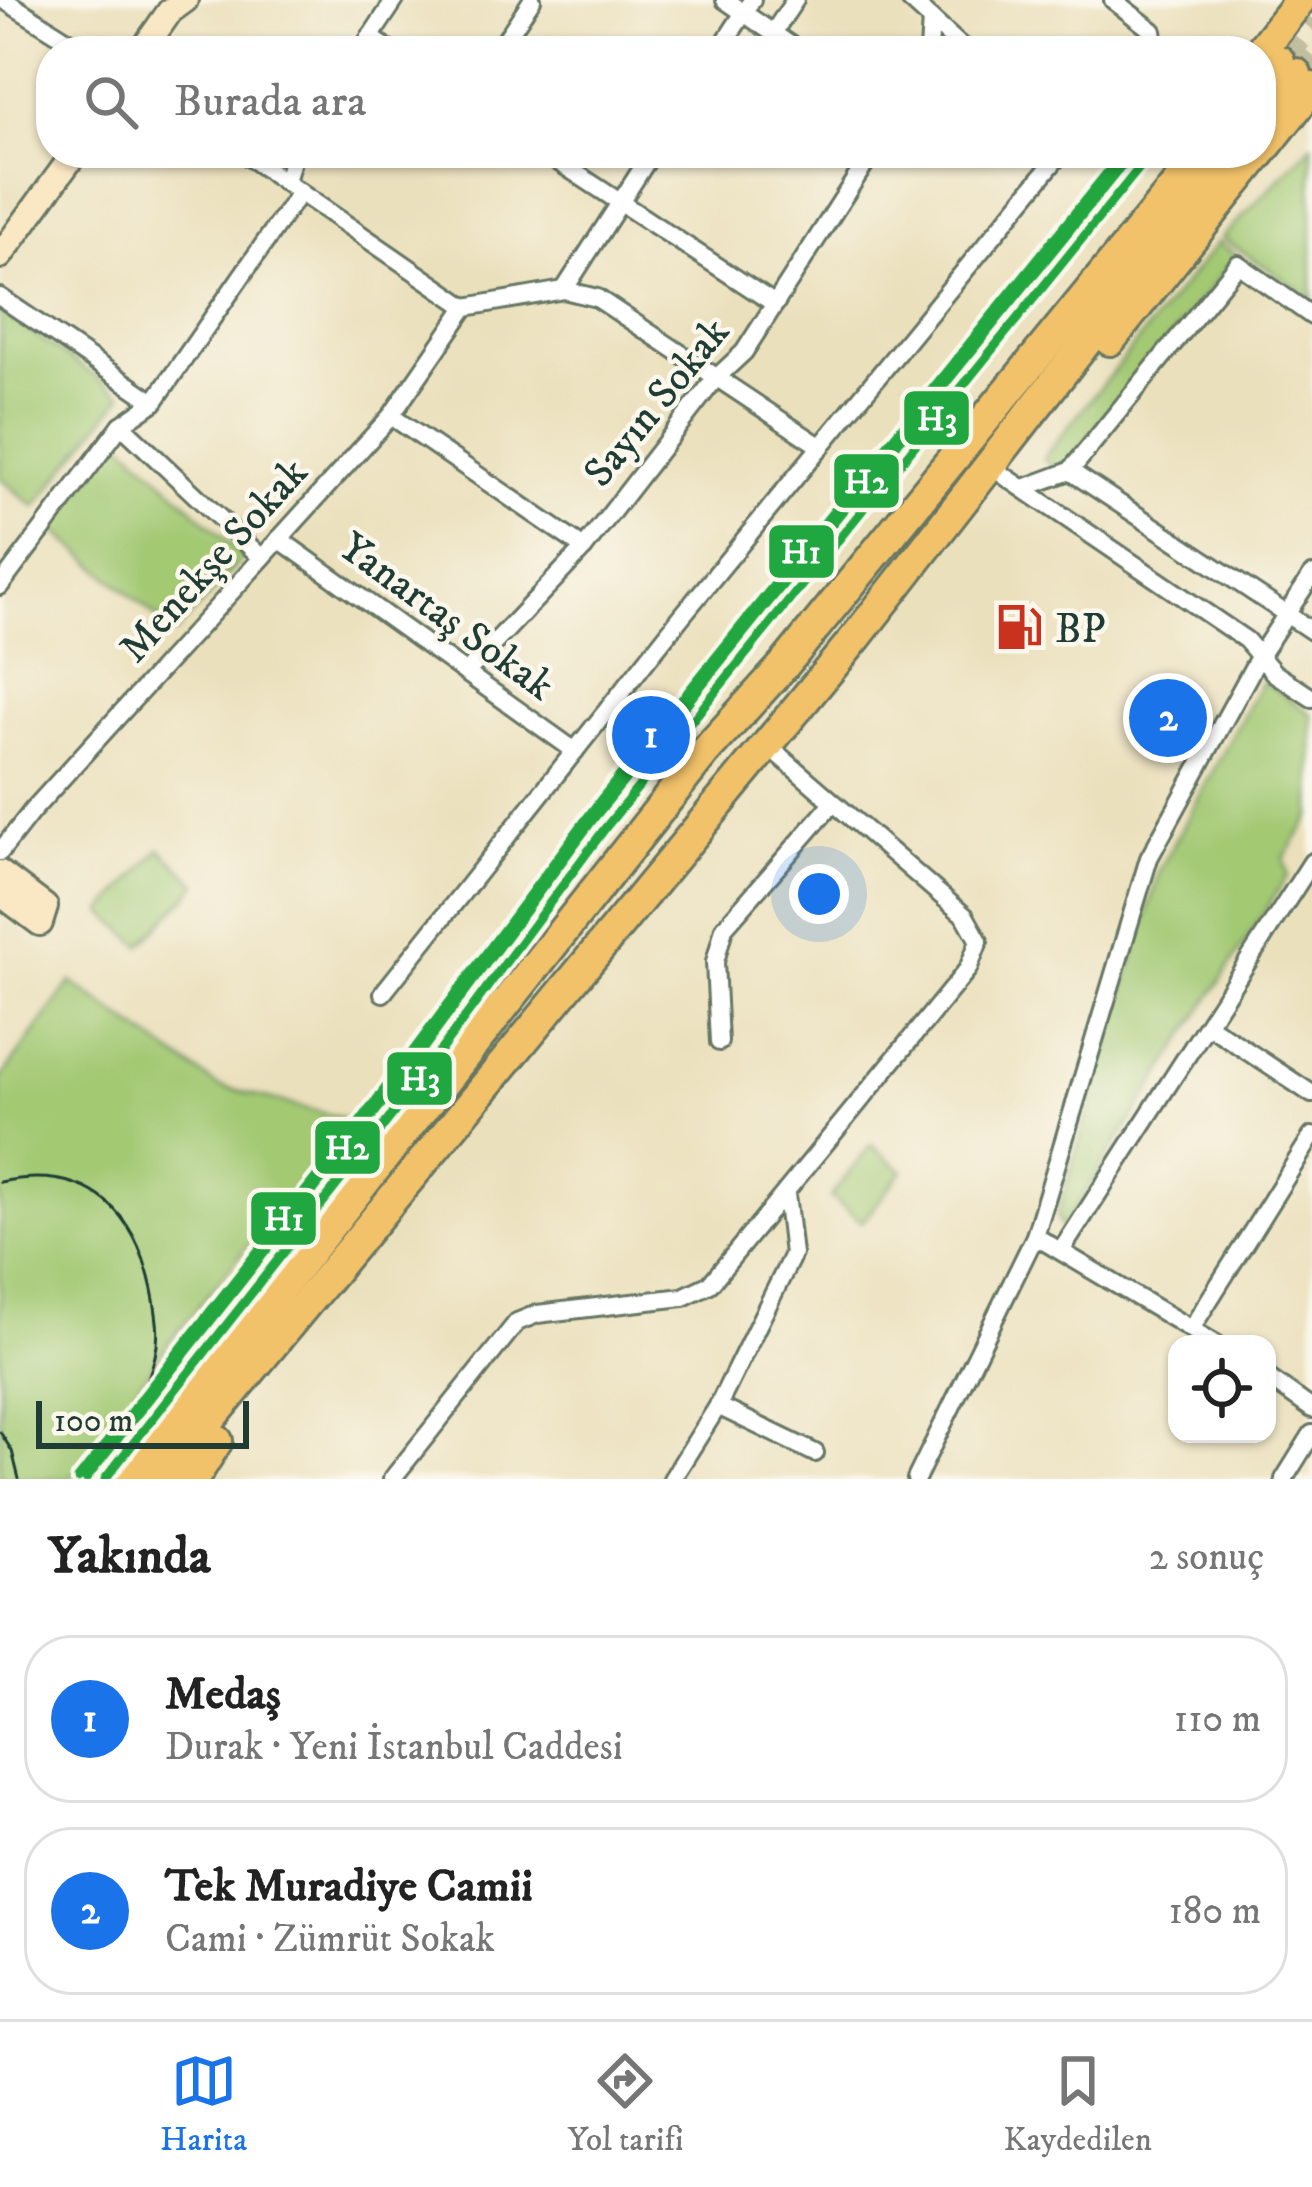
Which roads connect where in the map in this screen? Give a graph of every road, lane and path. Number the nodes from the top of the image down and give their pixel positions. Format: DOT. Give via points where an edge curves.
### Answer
graph roads {
  1 [pos="4,0"];
  2 [pos="394,0"];
  3 [pos="532,0"];
  4 [pos="725,0"];
  5 [pos="795,0"];
  6 [pos="910,0"];
  7 [pos="1113,0"];
  8 [pos="1300,0"];
  9 [pos="176,4"];
  10 [pos="748,6"];
  11 [pos="931,19"];
  12 [pos="1312,21"];
  13 [pos="773,33"];
  14 [pos="61,36"];
  15 [pos="153,36"];
  16 [pos="371,36"];
  17 [pos="508,36"];
  18 [pos="729,36"];
  19 [pos="777,36"];
  20 [pos="930,36"];
  21 [pos="950,36"];
  22 [pos="1154,36"];
  23 [pos="1277,54"];
  24 [pos="1312,117"];
  25 [pos="1276,142"];
  26 [pos="61,168"];
  27 [pos="265,168"];
  28 [pos="294,168"];
  29 [pos="568,168"];
  30 [pos="642,168"];
  31 [pos="862,168"];
  32 [pos="1049,168"];
  33 [pos="1166,168"];
  34 [pos="1191,168"];
  35 [pos="1220,168"];
  36 [pos="1249,168"];
  37 [pos="293,187"];
  38 [pos="620,202"];
  39 [pos="9,226"];
  40 [pos="0,256"];
  41 [pos="565,290"];
  42 [pos="0,297"];
  43 [pos="775,304"];
  44 [pos="466,307"];
  45 [pos="1312,316"];
  46 [pos="715,379"];
  47 [pos="154,401"];
  48 [pos="391,416"];
  49 [pos="122,425"];
  50 [pos="821,447"];
  51 [pos="1070,471"];
  52 [pos="1013,481"];
  53 [pos="279,539"];
  54 [pos="584,548"];
  55 [pos="262,558"];
  56 [pos="1312,575"];
  57 [pos="0,586"];
  58 [pos="1286,614"];
  59 [pos="1312,631"];
  60 [pos="857,636"];
  61 [pos="1260,655"];
  62 [pos="466,673"];
  63 [pos="1312,698"];
  64 [pos="766,744"];
  65 [pos="575,751"];
  66 [pos="704,753"];
  67 [pos="833,803"];
  68 [pos="0,852"];
  69 [pos="1312,862"];
  70 [pos="0,874"];
  71 [pos="0,893"];
  72 [pos="582,908"];
  73 [pos="609,934"];
  74 [pos="383,994"];
  75 [pos="1208,1025"];
  76 [pos="719,1042"];
  77 [pos="1312,1094"];
  78 [pos="1312,1136"];
  79 [pos="787,1194"];
  80 [pos="1035,1236"];
  81 [pos="1061,1252"];
  82 [pos="1191,1329"];
  83 [pos="1201,1335"];
  84 [pos="1276,1383"];
  85 [pos="718,1406"];
  86 [pos="1312,1409"];
  87 [pos="1312,1434"];
  88 [pos="815,1453"];
  89 [pos="105,1479"];
  90 [pos="129,1479"];
  91 [pos="160,1479"];
  92 [pos="189,1479"];
  93 [pos="392,1479"];
  94 [pos="672,1479"];
  95 [pos="916,1479"];
  96 [pos="1284,1479"];
  1 -- 14 [label="street"];
  2 -- 16 [label="street"];
  3 -- 17 [label="street"];
  4 -- 10 [label="street"];
  5 -- 13 [label="street"];
  6 -- 11 [label="street"];
  7 -- 22 [label="street"];
  8 -- 23 [label="highway"];
  9 -- 15 [label="street"];
  10 -- 13 [label="street"];
  10 -- 18 [label="street"];
  11 -- 20 [label="street"];
  11 -- 21 [label="street"];
  12 -- 23 [label="highway" via="1297,20"];
  13 -- 19 [label="street"];
  24 -- 25 [label="highway"];
  26 -- 39 [label="street"];
  27 -- 37 [label="street"];
  28 -- 37 [label="street"];
  29 -- 38 [label="street"];
  30 -- 38 [label="street"];
  31 -- 43 [label="street, Sayın Sokak"];
  32 -- 50 [label="street"];
  33 -- 66 [label="highway" via="775,653"];
  34 -- 66 [label="highway"];
  35 -- 60 [label="highway"];
  36 -- 52 [label="highway"];
  37 -- 44 [label="street"];
  37 -- 47 [label="street"];
  38 -- 41 [label="street"];
  38 -- 43 [label="street"];
  39 -- 40 [label="street"];
  41 -- 44 [label="street"];
  41 -- 46 [label="street" via="597,298"];
  42 -- 47 [label="street"];
  43 -- 46 [label="street, Sayın Sokak" via="745,352"];
  44 -- 48 [label="street, Menekşe Sokak"];
  45 -- 51 [label="street" via="1238,264"];
  46 -- 50 [label="street"];
  46 -- 54 [label="street, Sayın Sokak"];
  47 -- 49 [label="street"];
  48 -- 53 [label="street, Menekşe Sokak"];
  48 -- 54 [label="street"];
  49 -- 55 [label="street"];
  49 -- 57 [label="street"];
  50 -- 65 [label="street"];
  51 -- 52 [label="street"];
  51 -- 58 [label="street"];
  52 -- 60 [label="highway"];
  52 -- 61 [label="street"];
  53 -- 55 [label="street, Menekşe Sokak"];
  53 -- 62 [label="street, Yanartaş Sokak"];
  54 -- 62 [label="street, Sayın Sokak"];
  55 -- 68 [label="street, Menekşe Sokak"];
  56 -- 58 [label="street"];
  58 -- 59 [label="street"];
  58 -- 61 [label="street"];
  60 -- 64 [label="highway"];
  61 -- 63 [label="street"];
  61 -- 80 [label="street" via="1149,858"];
  62 -- 65 [label="street, Yanartaş Sokak"];
  64 -- 67 [label="street"];
  64 -- 73 [label="highway"];
  65 -- 74 [label="street"];
  66 -- 72 [label="highway"];
  67 -- 76 [label="street" via="724,928 715,962"];
  67 -- 79 [label="street" via="965,916 979,941 968,970"];
  69 -- 75 [label="street"];
  70 -- 71 [label="street" via="45,907 40,923"];
  72 -- 89 [label="highway" via="513,975"];
  72 -- 90 [label="highway"];
  73 -- 91 [label="highway"];
  73 -- 92 [label="highway" via="562,1013"];
  75 -- 77 [label="street"];
  75 -- 81 [label="street"];
  78 -- 82 [label="street"];
  79 -- 85 [label="street" via="793,1254"];
  79 -- 93 [label="street" via="710,1284 683,1297 518,1322"];
  80 -- 81 [label="street"];
  80 -- 95 [label="street"];
  81 -- 82 [label="street"];
  82 -- 83 [label="street"];
  84 -- 86 [label="street"];
  85 -- 88 [label="street"];
  85 -- 94 [label="street"];
  87 -- 96 [label="street"];
}
